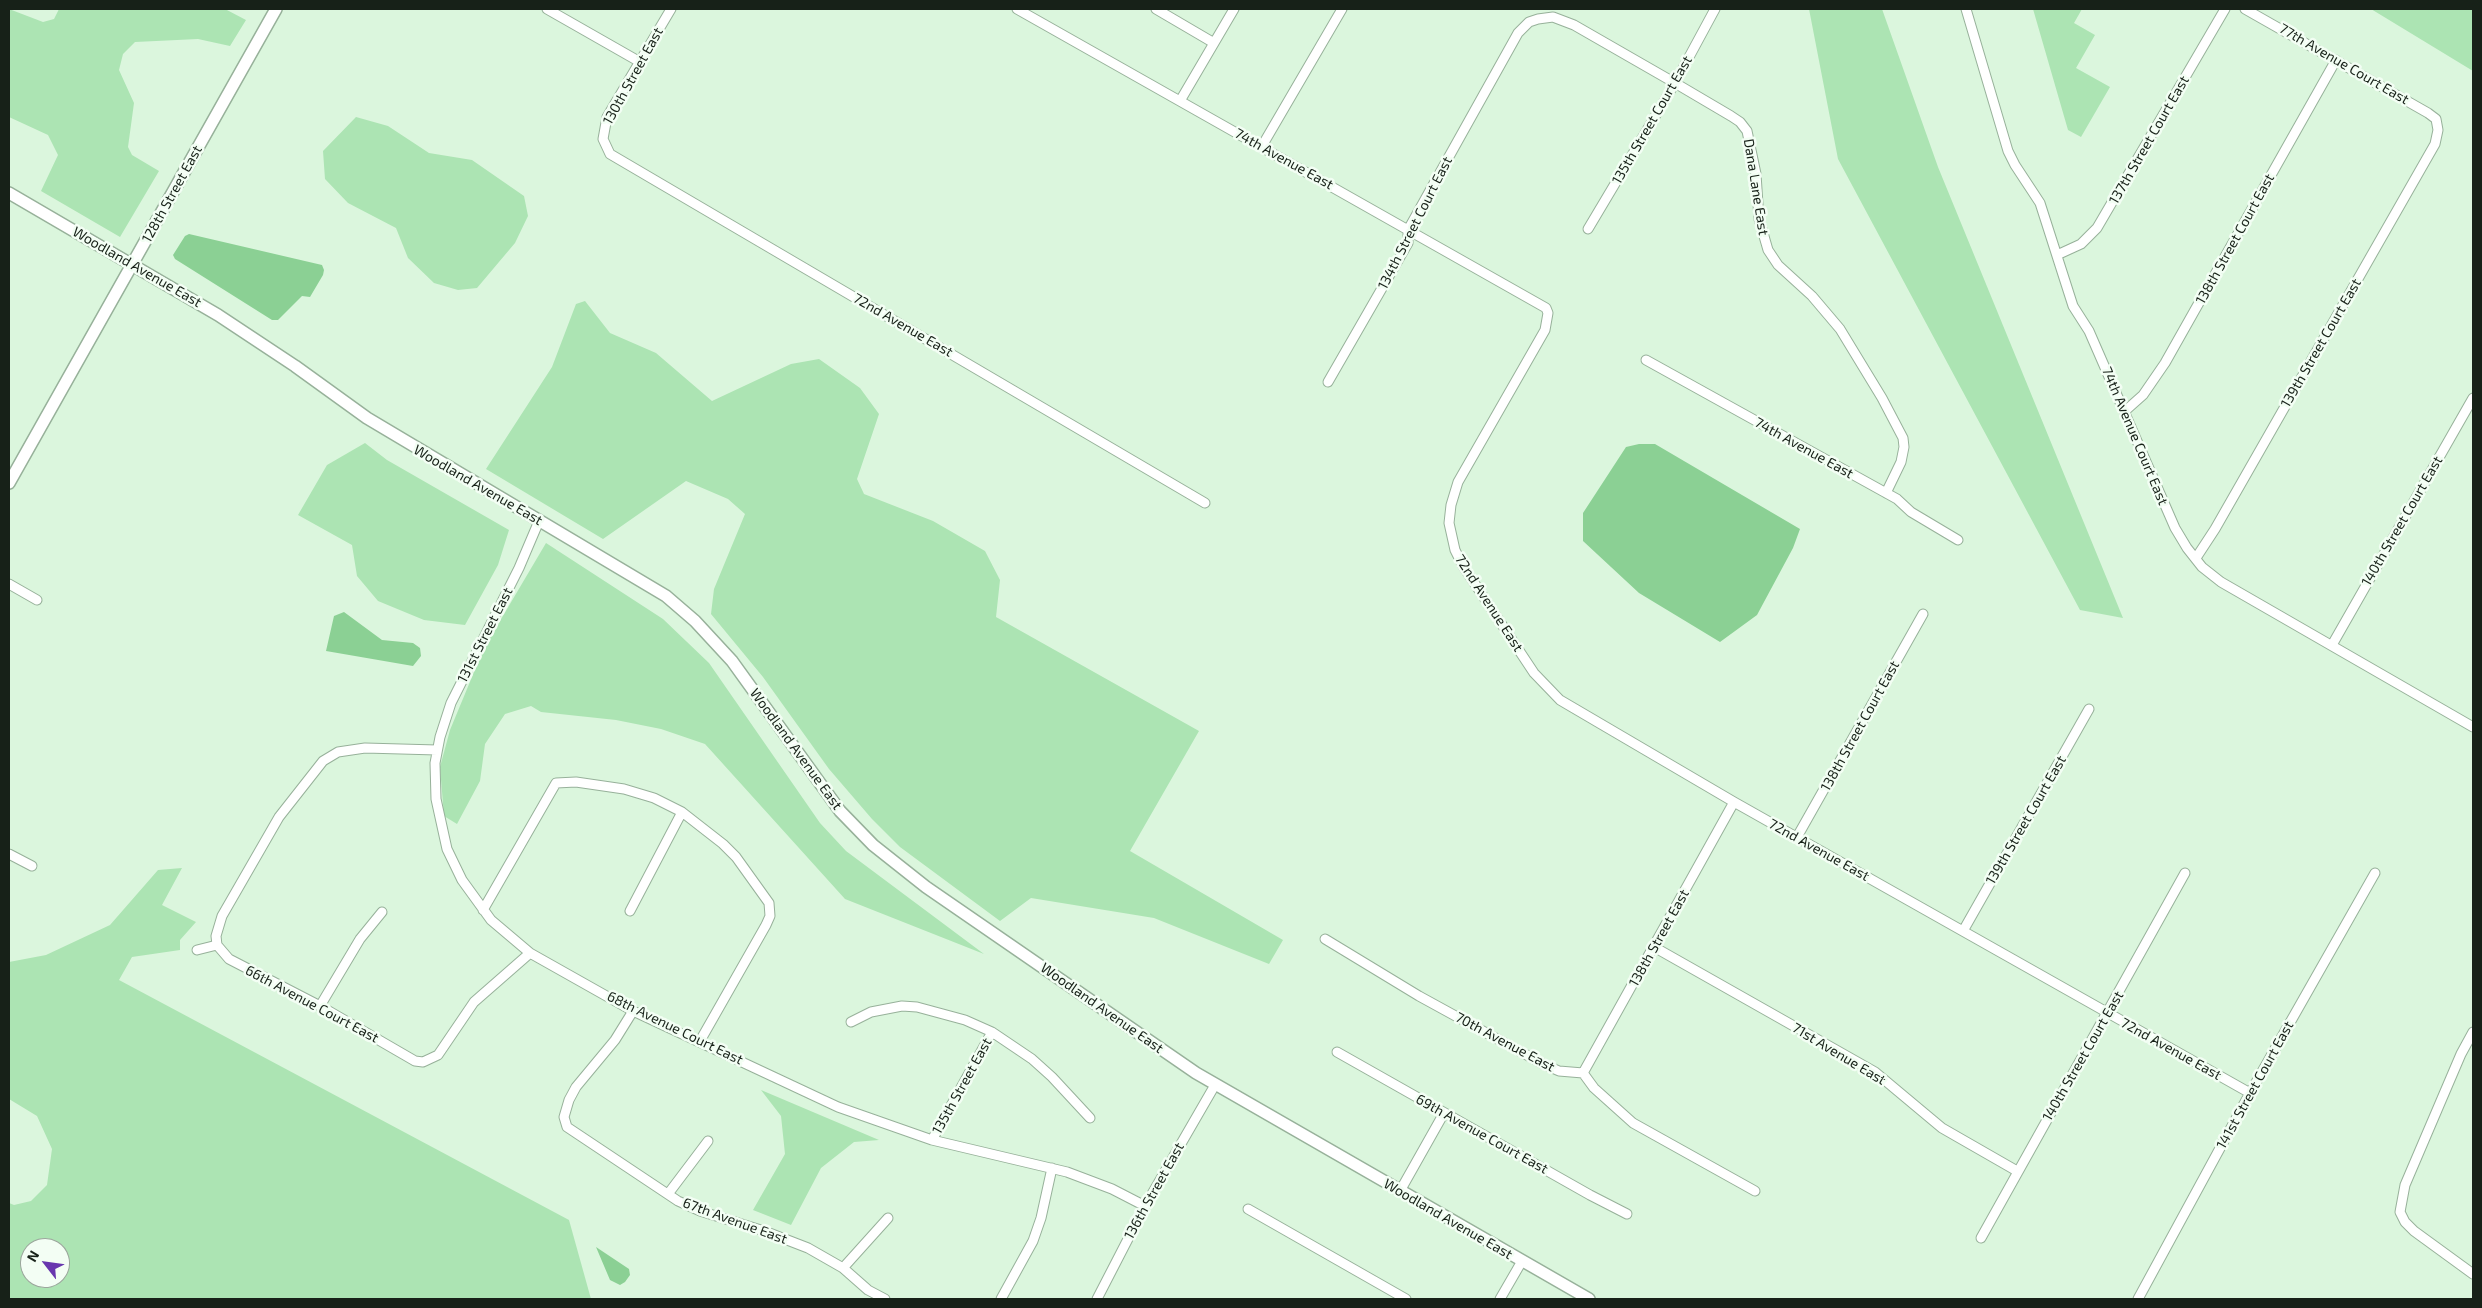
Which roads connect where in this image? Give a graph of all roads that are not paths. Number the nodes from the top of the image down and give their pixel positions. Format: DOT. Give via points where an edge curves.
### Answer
graph roads {
  1 [pos="276,9"];
  2 [pos="547,9"];
  3 [pos="671,9"];
  4 [pos="1017,9"];
  5 [pos="1156,9"];
  6 [pos="1234,9"];
  7 [pos="1342,9"];
  8 [pos="1715,9"];
  9 [pos="1966,9"];
  10 [pos="2225,9"];
  11 [pos="2245,9"];
  12 [pos="1538,19"];
  13 [pos="1214,42"];
  14 [pos="2336,60"];
  15 [pos="640,62"];
  16 [pos="1675,83"];
  17 [pos="1180,101"];
  18 [pos="2438,125"];
  19 [pos="604,145"];
  20 [pos="1262,146"];
  21 [pos="9,193"];
  22 [pos="1588,229"];
  23 [pos="1408,230"];
  24 [pos="2057,255"];
  25 [pos="132,265"];
  26 [pos="1646,360"];
  27 [pos="1328,382"];
  28 [pos="2473,398"];
  29 [pos="2125,411"];
  30 [pos="9,483"];
  31 [pos="1886,493"];
  32 [pos="1205,503"];
  33 [pos="539,521"];
  34 [pos="1451,538"];
  35 [pos="1958,540"];
  36 [pos="2196,558"];
  37 [pos="9,584"];
  38 [pos="38,600"];
  39 [pos="1923,614"];
  40 [pos="2332,645"];
  41 [pos="2089,709"];
  42 [pos="2473,727"];
  43 [pos="437,750"];
  44 [pos="1734,802"];
  45 [pos="682,812"];
  46 [pos="1797,837"];
  47 [pos="9,854"];
  48 [pos="32,866"];
  49 [pos="2185,873"];
  50 [pos="2375,873"];
  51 [pos="483,910"];
  52 [pos="630,911"];
  53 [pos="382,912"];
  54 [pos="1963,931"];
  55 [pos="1325,939"];
  56 [pos="217,945"];
  57 [pos="1654,947"];
  58 [pos="197,950"];
  59 [pos="530,953"];
  60 [pos="320,1006"];
  61 [pos="633,1010"];
  62 [pos="2107,1013"];
  63 [pos="851,1022"];
  64 [pos="992,1032"];
  65 [pos="2473,1032"];
  66 [pos="700,1041"];
  67 [pos="1337,1052"];
  68 [pos="1583,1072"];
  69 [pos="1215,1085"];
  70 [pos="2250,1093"];
  71 [pos="1444,1114"];
  72 [pos="1090,1118"];
  73 [pos="932,1140"];
  74 [pos="708,1141"];
  75 [pos="1052,1168"];
  76 [pos="2017,1172"];
  77 [pos="1400,1191"];
  78 [pos="1755,1191"];
  79 [pos="668,1194"];
  80 [pos="1145,1206"];
  81 [pos="1248,1209"];
  82 [pos="1627,1214"];
  83 [pos="888,1218"];
  84 [pos="1981,1238"];
  85 [pos="1522,1261"];
  86 [pos="843,1268"];
  87 [pos="2473,1274"];
  88 [pos="885,1299"];
  89 [pos="1001,1299"];
  90 [pos="1096,1299"];
  91 [pos="1406,1299"];
  92 [pos="1500,1299"];
  93 [pos="1589,1299"];
  94 [pos="2138,1299"];
  1 -- 25 [label="street, 128th Street East"];
  2 -- 15 [label="street"];
  3 -- 15 [label="street, 130th Street East"];
  4 -- 17 [label="street, 74th Avenue East"];
  5 -- 13 [label="street"];
  6 -- 13 [label="street"];
  7 -- 20 [label="street"];
  8 -- 16 [label="street, 135th Street Court East"];
  9 -- 24 [label="street, 74th Avenue Court East" via="2008,151 2040,202"];
  10 -- 24 [label="street, 137th Street Court East" via="2097,228 2081,244"];
  11 -- 14 [label="street, 77th Avenue Court East"];
  12 -- 16 [label="street, Dana Lane East" via="1553,17 1574,25"];
  12 -- 23 [label="street, 134th Street Court East" via="1529,22 1518,33"];
  13 -- 17 [label="street"];
  14 -- 18 [label="street, 77th Avenue Court East" via="2428,113"];
  14 -- 29 [label="street, 138th Street Court East" via="2160,370 2143,395"];
  15 -- 19 [label="street, 130th Street East" via="607,117"];
  16 -- 22 [label="street, 135th Street Court East"];
  16 -- 31 [label="street, Dana Lane East" via="1740,122 1747,131 1756,174 1759,219 1768,250 1778,265 1812,296 1840,329 1903,438 1901,462"];
  17 -- 20 [label="street, 74th Avenue East"];
  18 -- 36 [label="street, 139th Street Court East" via="2435,144"];
  19 -- 32 [label="street, 72nd Avenue East" via="610,154 641,174"];
  20 -- 23 [label="street, 74th Avenue East"];
  21 -- 25 [label="street, Woodland Avenue East"];
  23 -- 27 [label="street, 134th Street Court East" via="1408,244"];
  23 -- 34 [label="street, 74th Avenue East" via="1542,304 1548,313 1545,330 1458,482 1449,514"];
  24 -- 29 [label="street, 74th Avenue Court East" via="2073,306 2089,331"];
  25 -- 30 [label="street, 128th Street East"];
  25 -- 33 [label="street, Woodland Avenue East" via="254,338 367,418"];
  26 -- 31 [label="street, 74th Avenue East"];
  28 -- 40 [label="street, 140th Street Court East"];
  29 -- 36 [label="street, 74th Avenue Court East" via="2175,528"];
  31 -- 35 [label="street, 74th Avenue East"];
  33 -- 43 [label="street, 131st Street East" via="519,568 461,679 444,721"];
  33 -- 69 [label="street, Woodland Avenue East" via="654,588 714,639 825,792 872,845 926,887"];
  34 -- 44 [label="street, 72nd Avenue East" via="1464,566 1512,642 1534,673 1560,700"];
  36 -- 40 [label="street, 74th Avenue Court East" via="2221,582"];
  37 -- 38 [label="street"];
  39 -- 46 [label="street, 138th Street Court East"];
  40 -- 42 [label="street, 74th Avenue Court East"];
  41 -- 54 [label="street, 139th Street Court East"];
  43 -- 51 [label="street, 68th Avenue Court East" via="436,799 448,849 462,880"];
  43 -- 56 [label="street" via="382,747 338,752 314,770 279,817 222,916 216,936"];
  44 -- 46 [label="street, 72nd Avenue East"];
  44 -- 57 [label="street, 138th Street East"];
  45 -- 51 [label="street" via="632,791 600,784 560,781 551,790"];
  45 -- 52 [label="street"];
  45 -- 66 [label="street" via="723,844 769,903 770,916"];
  46 -- 54 [label="street, 72nd Avenue East"];
  47 -- 48 [label="street"];
  49 -- 62 [label="street, 140th Street Court East"];
  50 -- 70 [label="street, 141st Street Court East"];
  51 -- 59 [label="street, 68th Avenue Court East"];
  53 -- 60 [label="street" via="360,939"];
  54 -- 62 [label="street, 72nd Avenue East"];
  55 -- 68 [label="street, 70th Avenue East" via="1419,996 1543,1064 1559,1071"];
  56 -- 58 [label="street"];
  56 -- 60 [label="street, 66th Avenue Court East" via="229,959"];
  57 -- 68 [label="street, 138th Street East"];
  57 -- 76 [label="street, 71st Avenue East" via="1875,1072 1942,1128"];
  59 -- 60 [label="street, 66th Avenue Court East" via="474,1002 432,1060 415,1060"];
  59 -- 61 [label="street, 68th Avenue Court East"];
  61 -- 66 [label="street, 68th Avenue Court East"];
  61 -- 79 [label="street, 67th Avenue East" via="615,1040 576,1087 564,1121 575,1134"];
  62 -- 70 [label="street, 72nd Avenue East"];
  62 -- 76 [label="street, 140th Street Court East"];
  63 -- 64 [label="street" via="890,1007 909,1007 948,1015"];
  64 -- 72 [label="street" via="1032,1059"];
  64 -- 73 [label="street, 135th Street East"];
  65 -- 87 [label="street" via="2404,1185 2400,1212 2414,1231"];
  66 -- 73 [label="street, 68th Avenue Court East" via="838,1108"];
  67 -- 71 [label="street, 69th Avenue Court East"];
  68 -- 78 [label="street" via="1594,1088 1633,1123"];
  69 -- 77 [label="street, Woodland Avenue East"];
  69 -- 80 [label="street, 136th Street East"];
  70 -- 94 [label="street, 141st Street Court East"];
  71 -- 77 [label="street"];
  71 -- 82 [label="street, 69th Avenue Court East"];
  73 -- 75 [label="street, 68th Avenue Court East"];
  74 -- 79 [label="street"];
  75 -- 80 [label="street, 68th Avenue Court East" via="1097,1182"];
  75 -- 89 [label="street" via="1033,1241"];
  76 -- 84 [label="street, 140th Street Court East"];
  77 -- 85 [label="street, Woodland Avenue East"];
  79 -- 86 [label="street, 67th Avenue East" via="700,1211 790,1240"];
  80 -- 90 [label="street, 136th Street East"];
  81 -- 91 [label="street"];
  83 -- 86 [label="street"];
  85 -- 92 [label="street"];
  85 -- 93 [label="street, Woodland Avenue East"];
  86 -- 88 [label="street, 67th Avenue East" via="868,1290"];
}
